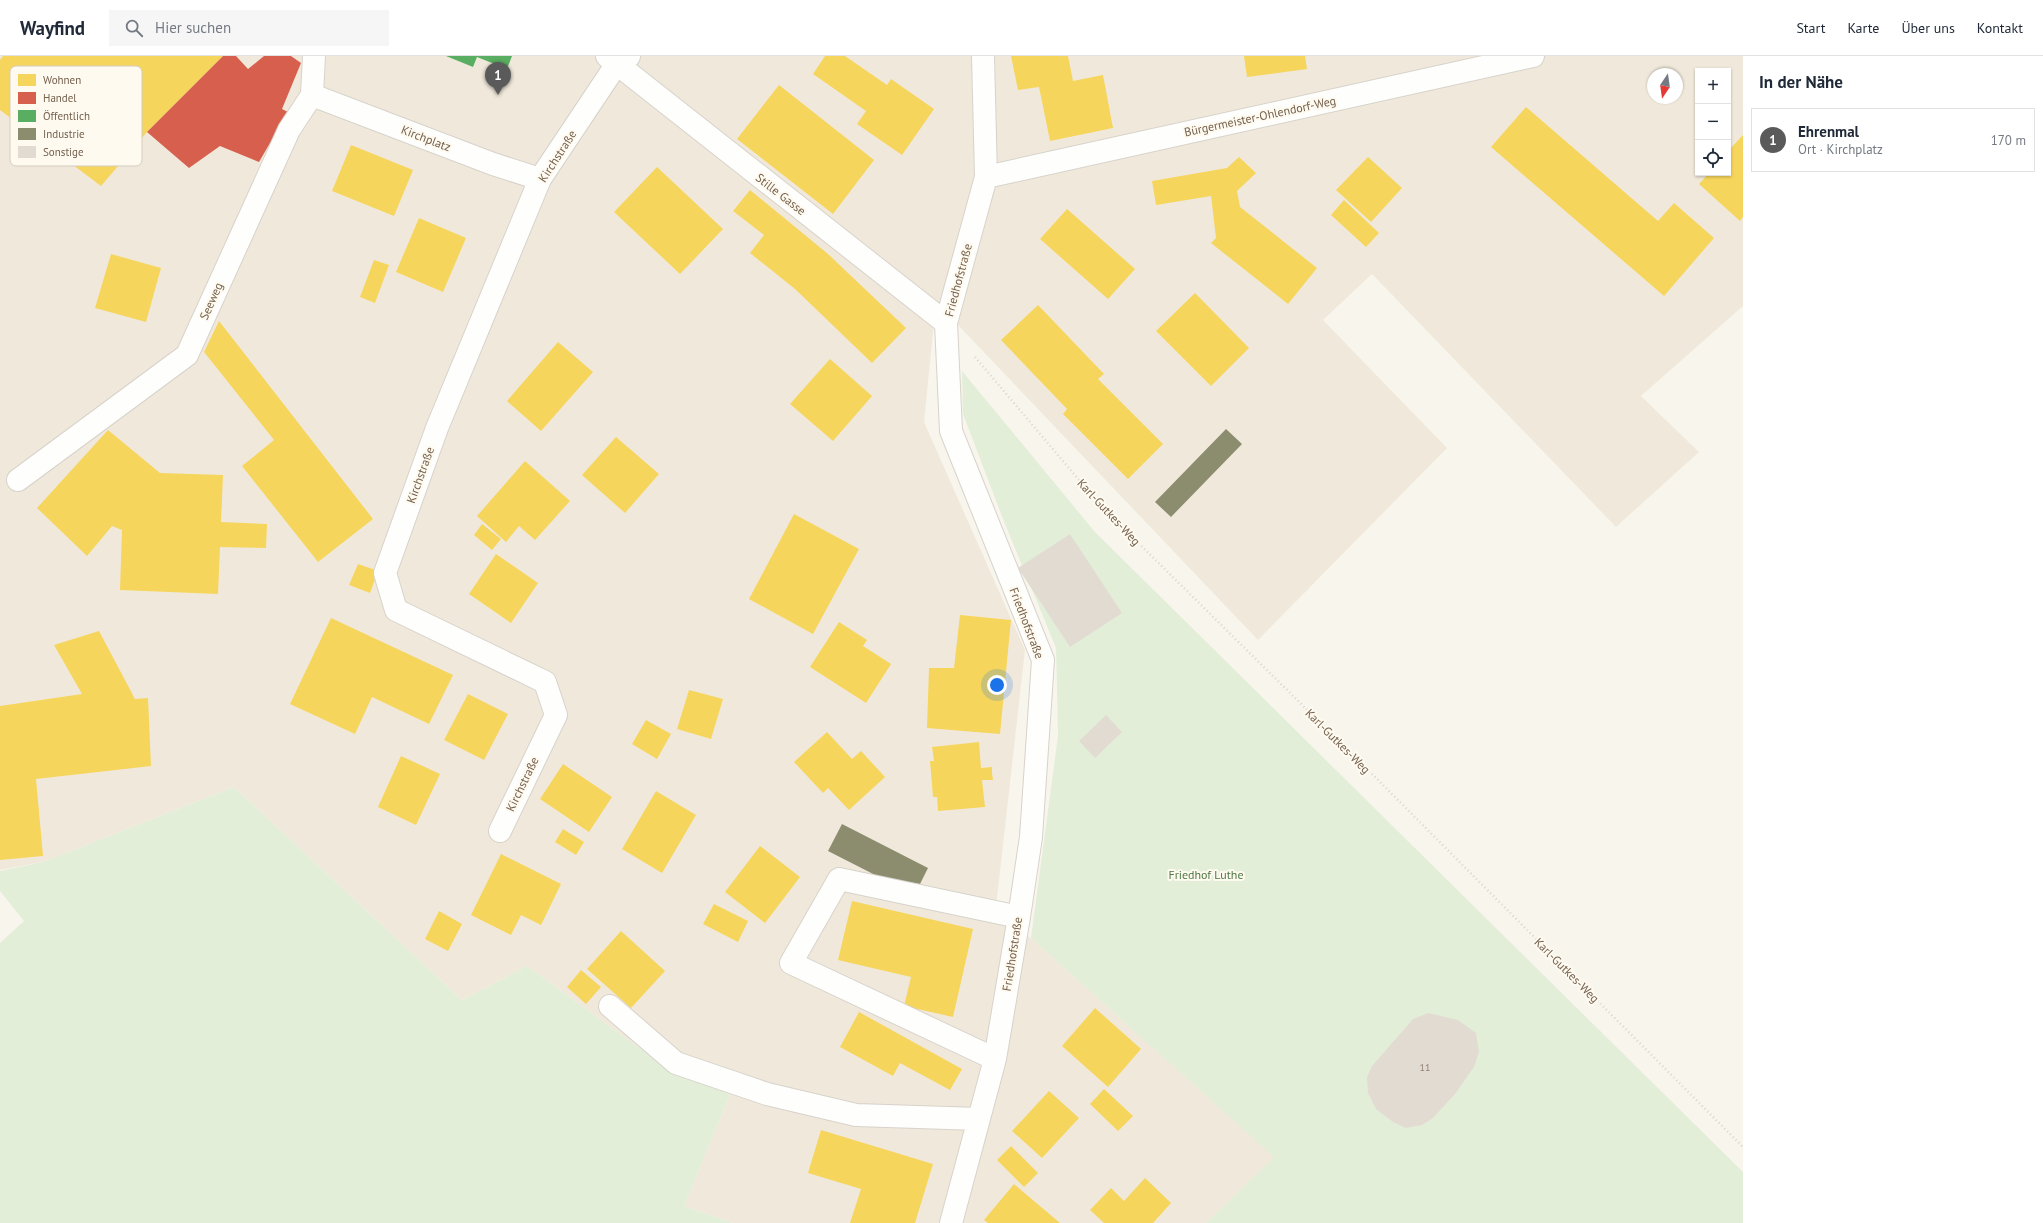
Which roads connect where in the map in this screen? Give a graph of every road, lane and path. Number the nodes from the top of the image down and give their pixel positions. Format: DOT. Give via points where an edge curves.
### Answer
graph roads {
  1 [pos="314,56"];
  2 [pos="983,56"];
  3 [pos="1527,57"];
  4 [pos="617,59"];
  5 [pos="312,95"];
  6 [pos="986,177"];
  7 [pos="540,179"];
  8 [pos="946,323"];
  9 [pos="18,480"];
  10 [pos="500,831"];
  11 [pos="1019,917"];
  12 [pos="610,1006"];
  13 [pos="995,1059"];
  14 [pos="979,1119"];
  15 [pos="1743,1146"];
  16 [pos="951,1223"];
  1 -- 5 [label="street"];
  2 -- 6 [label="street, Friedhofstraße"];
  3 -- 6 [label="street, Bürgermeister-Ohlendorf-Weg"];
  4 -- 7 [label="street, Kirchstraße"];
  4 -- 8 [label="street, Stille Gasse"];
  5 -- 7 [label="street, Kirchplatz" via="493,164"];
  5 -- 9 [label="street, Seeweg" via="289,130 186,355"];
  6 -- 8 [label="street, Friedhofstraße"];
  7 -- 10 [label="street, Kirchstraße" via="437,428 385,573 396,610 545,682 556,715"];
  8 -- 11 [label="street, Friedhofstraße" via="951,431 1043,660 1031,837"];
  8 -- 15 [label="path, Karl-Gutkes-Weg" via="1101,506"];
  11 -- 13 [label="street, Friedhofstraße"];
  11 -- 13 [label="street" via="839,879 791,963"];
  12 -- 14 [label="street" via="676,1063 767,1094 856,1115"];
  13 -- 14 [label="street, Friedhofstraße"];
  14 -- 16 [label="street, Friedhofstraße"];
}
